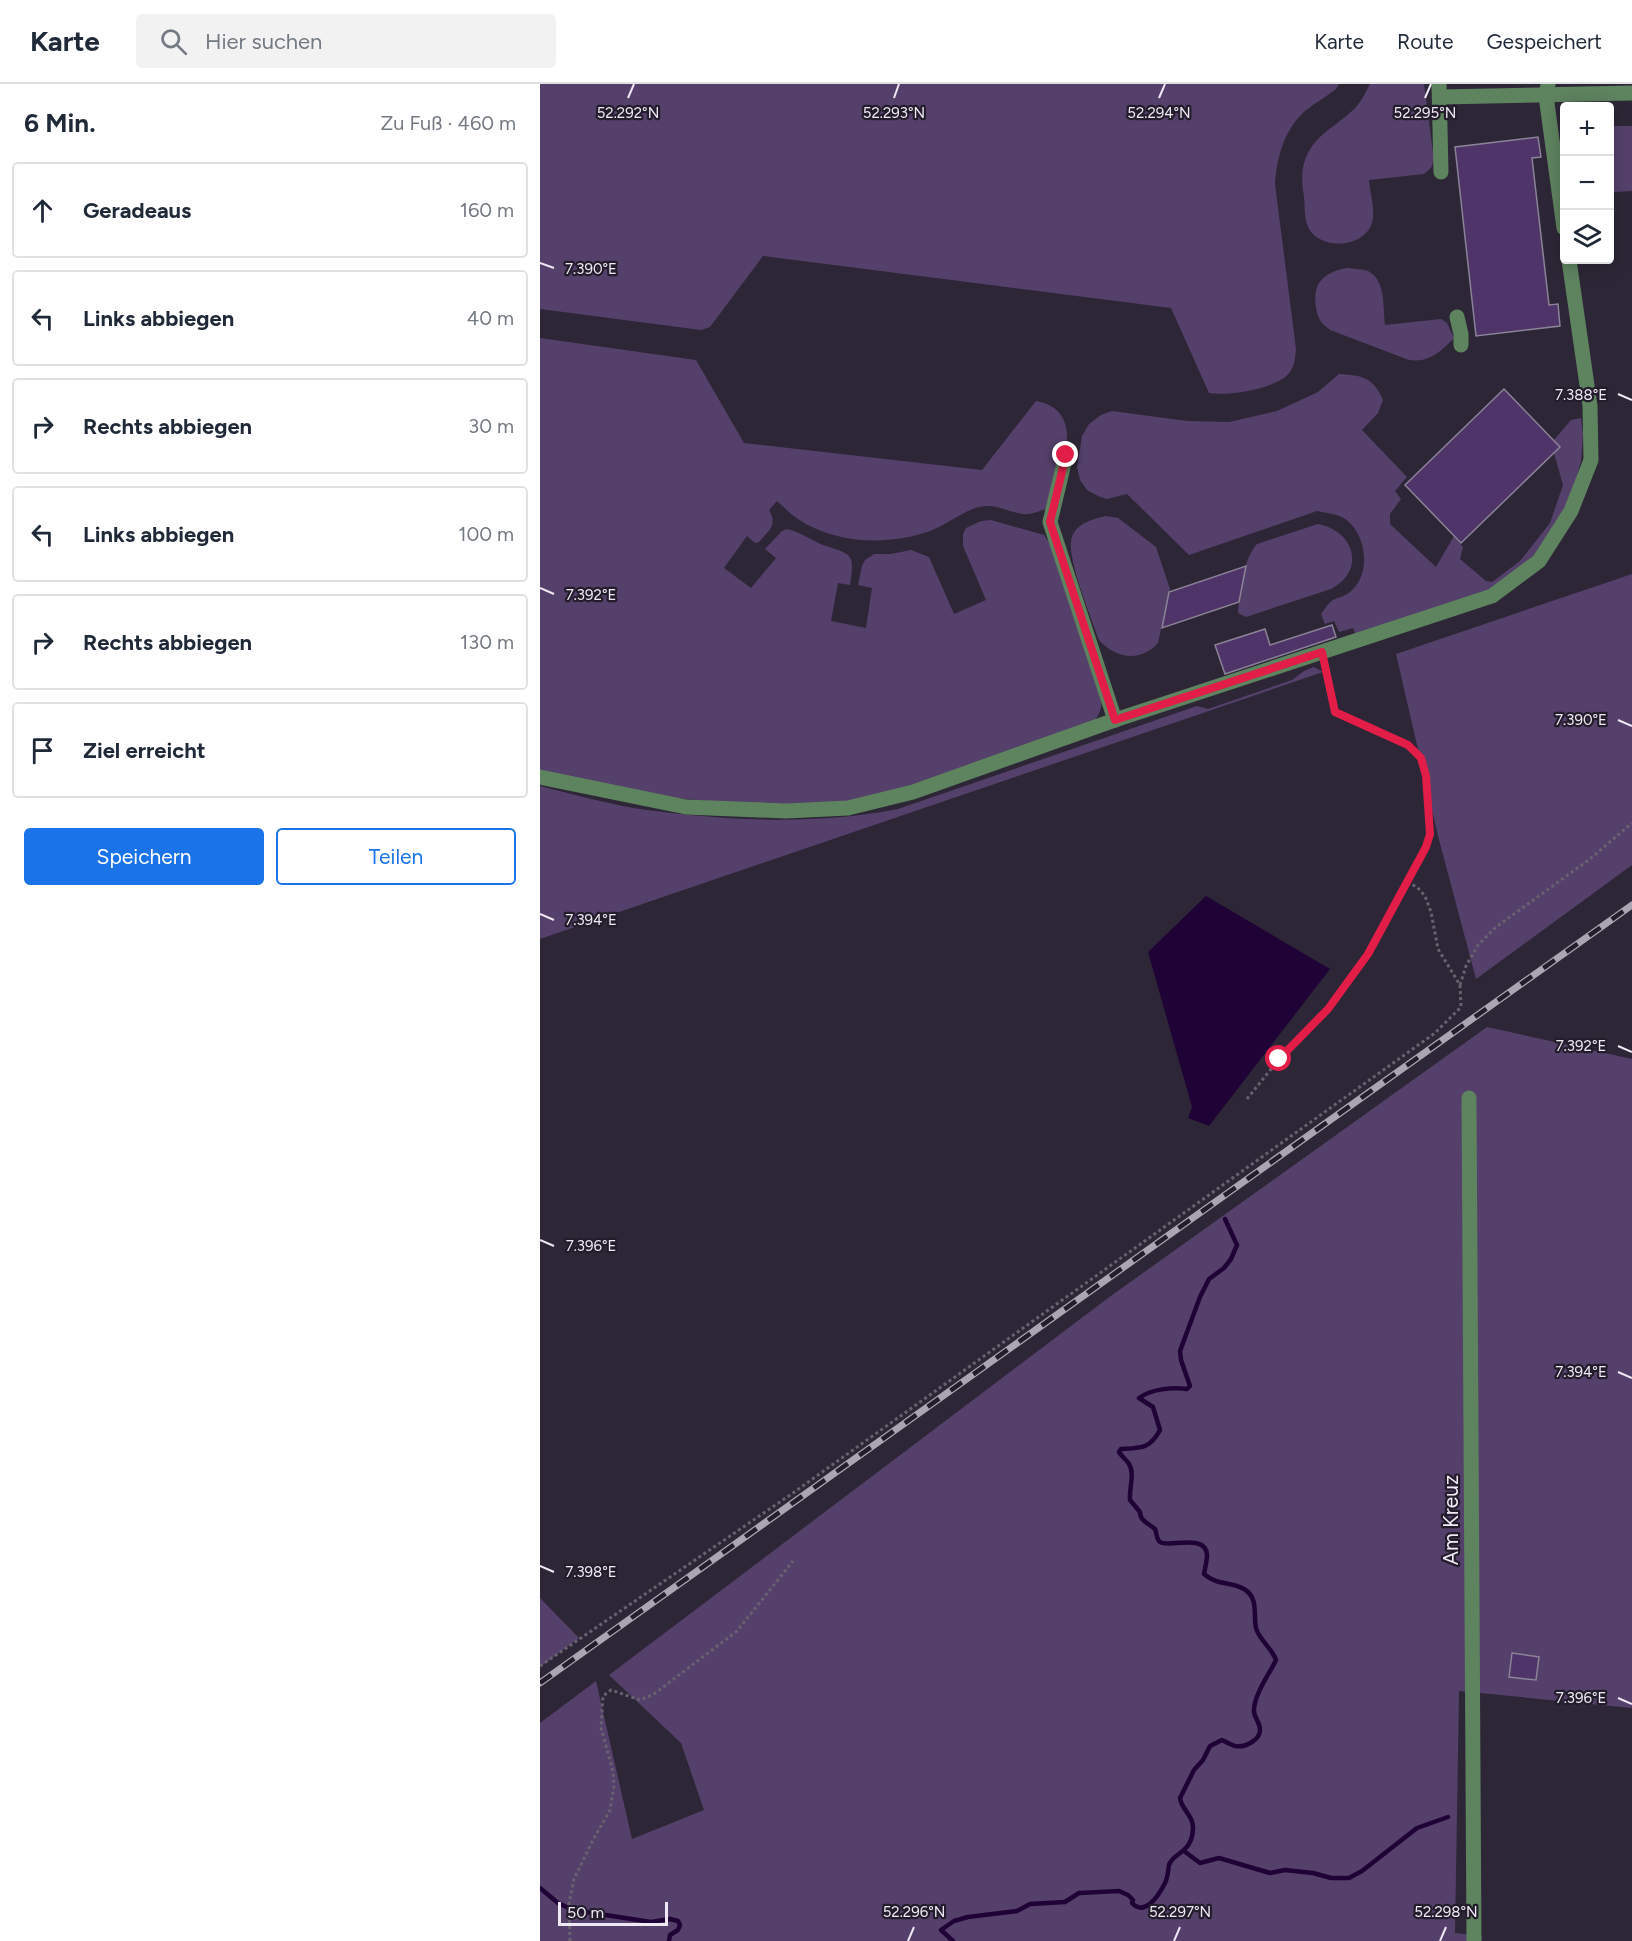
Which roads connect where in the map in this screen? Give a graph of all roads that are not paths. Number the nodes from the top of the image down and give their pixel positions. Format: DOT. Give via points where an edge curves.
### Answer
graph roads {
  1 [pos="1547,90"];
  2 [pos="1439,91"];
  3 [pos="1632,93"];
  4 [pos="1441,172"];
  5 [pos="1562,210"];
  6 [pos="1570,264"];
  7 [pos="1457,317"];
  8 [pos="1461,345"];
  9 [pos="1066,455"];
  10 [pos="1115,720"];
  11 [pos="540,777"];
  12 [pos="1469,1098"];
  13 [pos="1474,1941"];
  1 -- 2 [label="street"];
  1 -- 3 [label="street"];
  1 -- 5 [label="street"];
  2 -- 4 [label="street"];
  6 -- 10 [label="street" via="1590,406 1591,460 1571,510 1539,561 1492,596"];
  7 -- 8 [label="street"];
  9 -- 10 [label="street" via="1050,522"];
  10 -- 11 [label="street" via="913,792 848,808 786,811 686,807"];
  12 -- 13 [label="street, Am Kreuz"];
}
